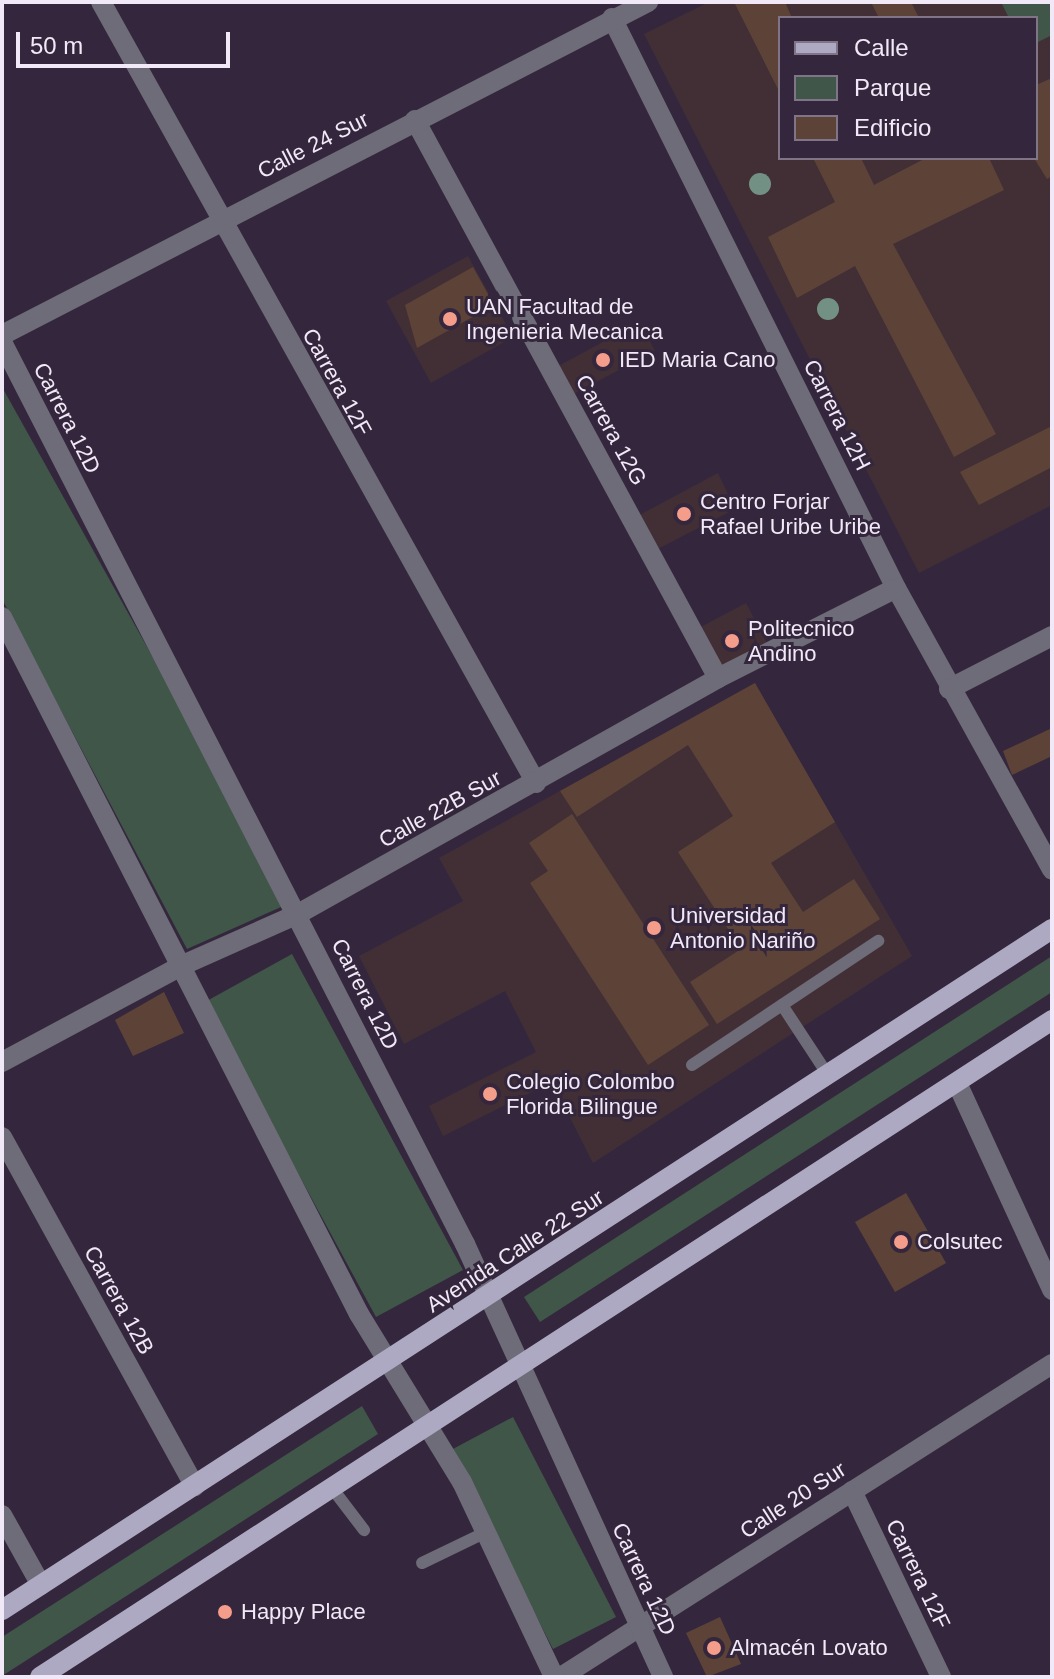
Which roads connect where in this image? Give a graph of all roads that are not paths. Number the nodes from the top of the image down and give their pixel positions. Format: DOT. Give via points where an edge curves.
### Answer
graph roads {
  1 [pos="101,2"];
  2 [pos="648,2"];
  3 [pos="612,18"];
  4 [pos="415,120"];
  5 [pos="218,220"];
  6 [pos="2,335"];
  7 [pos="2,342"];
  8 [pos="896,588"];
  9 [pos="2,617"];
  10 [pos="1052,636"];
  11 [pos="718,678"];
  12 [pos="949,689"];
  13 [pos="536,783"];
  14 [pos="1052,870"];
  15 [pos="298,914"];
  16 [pos="1052,929"];
  17 [pos="878,941"];
  18 [pos="183,965"];
  19 [pos="782,1005"];
  20 [pos="1052,1020"];
  21 [pos="2,1062"];
  22 [pos="692,1065"];
  23 [pos="828,1075"];
  24 [pos="957,1083"];
  25 [pos="2,1137"];
  26 [pos="8,1163"];
  27 [pos="1052,1290"];
  28 [pos="488,1298"];
  29 [pos="388,1362"];
  30 [pos="1052,1364"];
  31 [pos="519,1368"];
  32 [pos="428,1427"];
  33 [pos="195,1486"];
  34 [pos="332,1488"];
  35 [pos="852,1491"];
  36 [pos="2,1515"];
  37 [pos="364,1530"];
  38 [pos="486,1532"];
  39 [pos="422,1563"];
  40 [pos="41,1585"];
  41 [pos="2,1610"];
  42 [pos="640,1627"];
  43 [pos="40,1677"];
  44 [pos="554,1677"];
  45 [pos="561,1677"];
  46 [pos="663,1677"];
  47 [pos="941,1677"];
  1 -- 5 [label="street, Carrera 12F"];
  2 -- 3 [label="street, Calle 24 Sur"];
  3 -- 4 [label="street, Calle 24 Sur"];
  3 -- 8 [label="street, Carrera 12H"];
  4 -- 5 [label="street, Calle 24 Sur"];
  4 -- 11 [label="street, Carrera 12G"];
  5 -- 6 [label="street, Calle 24 Sur"];
  5 -- 13 [label="street, Carrera 12F"];
  7 -- 15 [label="street, Carrera 12D"];
  8 -- 11 [label="street, Calle 22B Sur"];
  8 -- 12 [label="street, Carrera 12H"];
  9 -- 18 [label="street"];
  10 -- 12 [label="street"];
  11 -- 13 [label="street, Calle 22B Sur"];
  12 -- 14 [label="street, Carrera 12H"];
  13 -- 15 [label="street, Calle 22B Sur"];
  15 -- 18 [label="street, Calle 22B Sur"];
  15 -- 28 [label="street, Carrera 12D"];
  16 -- 23 [label="main road, Avenida Calle 22 Sur"];
  17 -- 19 [label="lane"];
  18 -- 21 [label="street, Calle 22B Sur"];
  18 -- 29 [label="street"];
  19 -- 22 [label="lane"];
  19 -- 23 [label="lane"];
  20 -- 24 [label="main road"];
  23 -- 28 [label="main road, Avenida Calle 22 Sur"];
  24 -- 27 [label="street"];
  24 -- 31 [label="main road"];
  25 -- 26 [label="street, Carrera 12B"];
  26 -- 33 [label="street, Carrera 12B"];
  28 -- 29 [label="main road, Avenida Calle 22 Sur"];
  28 -- 31 [label="street, Carrera 12D"];
  29 -- 32 [label="street"];
  29 -- 33 [label="main road, Avenida Calle 22 Sur"];
  30 -- 35 [label="street, Calle 20 Sur"];
  31 -- 32 [label="main road"];
  31 -- 42 [label="street, Carrera 12D"];
  32 -- 34 [label="main road"];
  32 -- 38 [label="street"];
  33 -- 40 [label="main road, Avenida Calle 22 Sur"];
  34 -- 37 [label="lane"];
  34 -- 43 [label="main road"];
  35 -- 42 [label="street, Calle 20 Sur"];
  35 -- 47 [label="street, Carrera 12F"];
  36 -- 40 [label="street"];
  38 -- 39 [label="lane"];
  38 -- 44 [label="street"];
  40 -- 41 [label="main road, Avenida Calle 22 Sur"];
  42 -- 45 [label="street, Calle 20 Sur"];
  42 -- 46 [label="street, Carrera 12D"];
}
